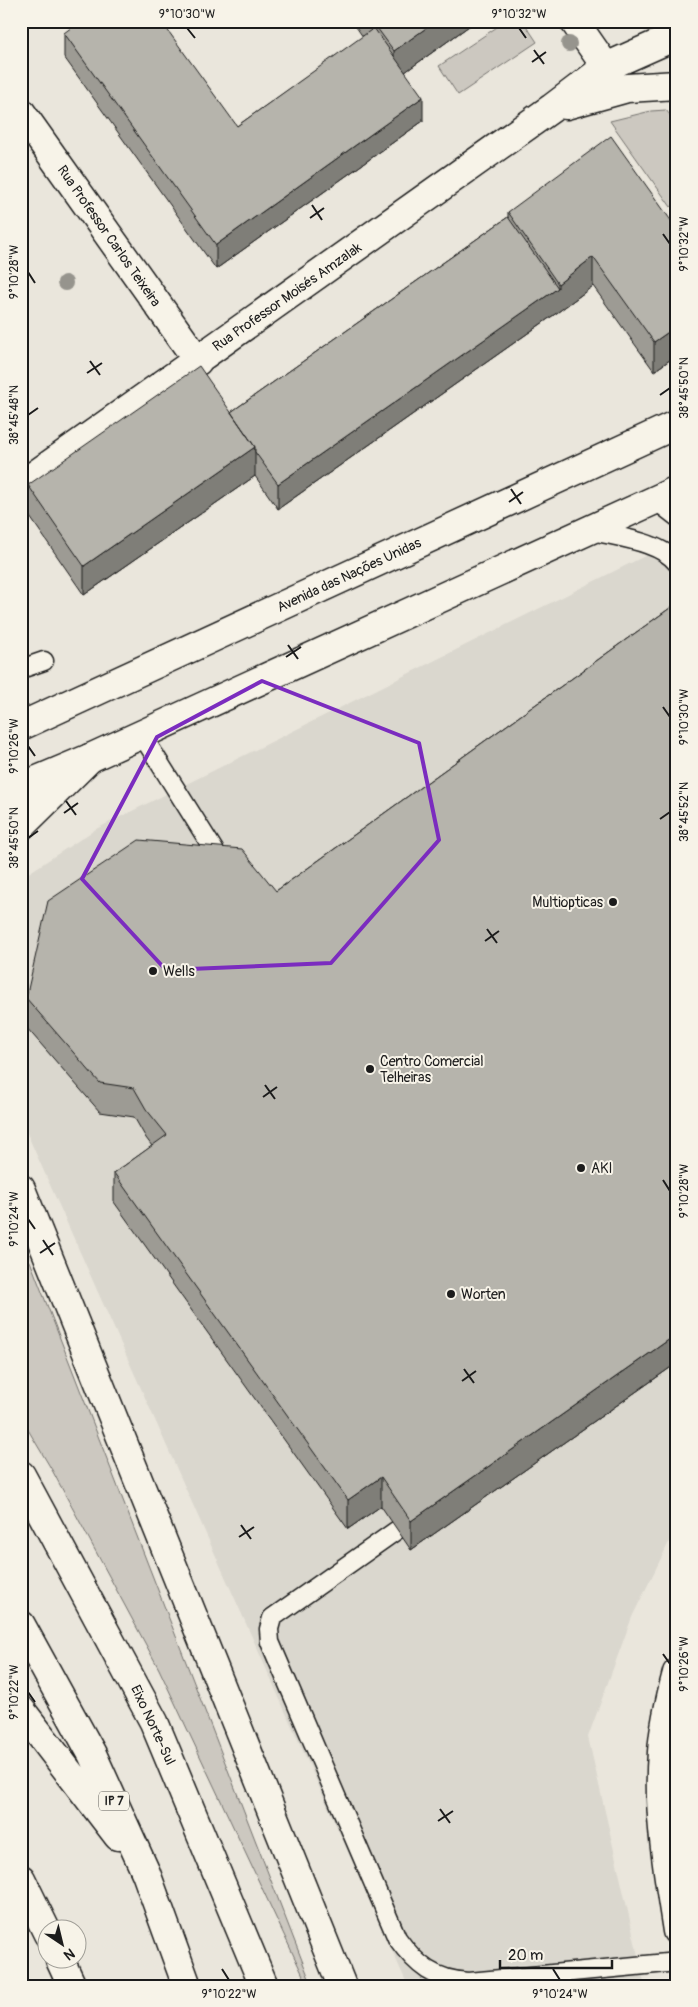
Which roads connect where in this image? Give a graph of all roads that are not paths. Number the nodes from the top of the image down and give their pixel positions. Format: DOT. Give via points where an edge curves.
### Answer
graph roads {
  1 [pos="574,21"];
  2 [pos="677,40"];
  3 [pos="606,67"];
  4 [pos="677,86"];
  5 [pos="552,108"];
  6 [pos="22,114"];
  7 [pos="198,361"];
  8 [pos="677,424"];
  9 [pos="21,485"];
  10 [pos="666,495"];
  11 [pos="677,517"];
  12 [pos="589,530"];
  13 [pos="677,563"];
  14 [pos="44,662"];
  15 [pos="21,669"];
  16 [pos="21,726"];
  17 [pos="142,735"];
  18 [pos="90,758"];
  19 [pos="21,787"];
  20 [pos="21,826"];
  21 [pos="230,877"];
  22 [pos="21,1189"];
  23 [pos="21,1475"];
  24 [pos="398,1530"];
  25 [pos="21,1624"];
  26 [pos="677,1673"];
  27 [pos="21,1710"];
  28 [pos="146,1873"];
  29 [pos="21,1879"];
  30 [pos="41,1920"];
  31 [pos="677,1931"];
  32 [pos="677,1962"];
  33 [pos="65,1970"];
  34 [pos="72,1986"];
  35 [pos="187,1986"];
  36 [pos="264,1986"];
  37 [pos="342,1986"];
  1 -- 3 [label="main road"];
  2 -- 3 [label="main road, Rua Professor Moisés Amzalak" via="669,40"];
  3 -- 5 [label="main road, Rua Professor Moisés Amzalak"];
  4 -- 5 [label="main road, Rua Professor Moisés Amzalak" via="627,88"];
  5 -- 7 [label="main road, Rua Professor Moisés Amzalak"];
  6 -- 7 [label="main road, Rua Professor Carlos Teixeira"];
  7 -- 9 [label="main road, Rua Professor Moisés Amzalak"];
  8 -- 16 [label="main road, Avenida das Nações Unidas"];
  10 -- 11 [label="lane"];
  10 -- 12 [label="main road"];
  12 -- 13 [label="lane" via="654,546"];
  12 -- 17 [label="main road"];
  14 -- 15 [label="lane"];
  17 -- 18 [label="main road"];
  17 -- 21 [label="lane"];
  18 -- 19 [label="main road"];
  18 -- 20 [label="main road"];
  22 -- 37 [label="main road"];
  23 -- 36 [label="main road, Eixo Norte-Sul" via="154,1722"];
  24 -- 32 [label="lane" via="272,1618 268,1629 270,1642 397,1938 427,1971 452,1981"];
  25 -- 28 [label="main road, IP 7" via="92,1754"];
  26 -- 31 [label="main road" via="665,1726 661,1796"];
  27 -- 28 [label="main road"];
  28 -- 35 [label="main road, IP 7"];
  29 -- 30 [label="main road"];
  33 -- 34 [label="main road"];
}
